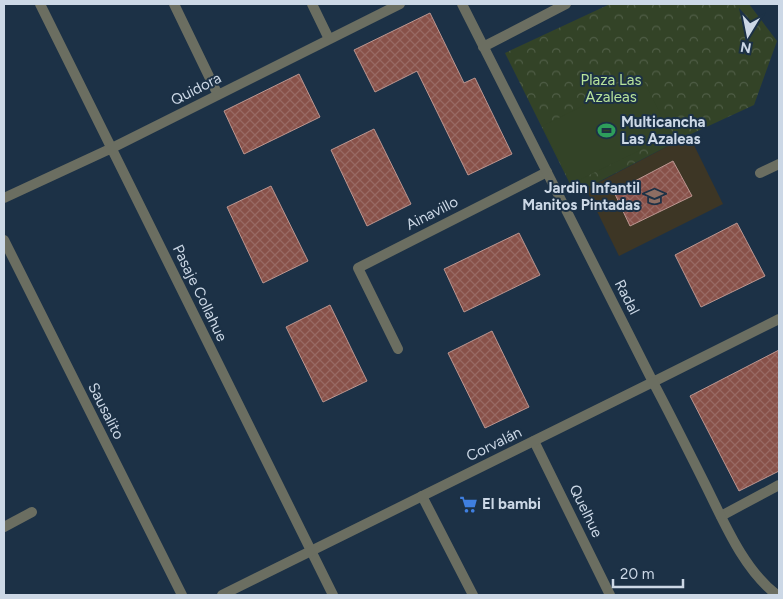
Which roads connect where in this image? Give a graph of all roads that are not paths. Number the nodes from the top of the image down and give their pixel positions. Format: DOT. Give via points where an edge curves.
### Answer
graph roads {
  1 [pos="40,4"];
  2 [pos="174,4"];
  3 [pos="312,4"];
  4 [pos="400,4"];
  5 [pos="462,4"];
  6 [pos="566,4"];
  7 [pos="328,40"];
  8 [pos="483,47"];
  9 [pos="218,95"];
  10 [pos="112,148"];
  11 [pos="779,164"];
  12 [pos="547,172"];
  13 [pos="760,173"];
  14 [pos="4,198"];
  15 [pos="4,240"];
  16 [pos="779,319"];
  17 [pos="398,349"];
  18 [pos="654,382"];
  19 [pos="534,441"];
  20 [pos="779,485"];
  21 [pos="422,496"];
  22 [pos="32,512"];
  23 [pos="721,516"];
  24 [pos="4,527"];
  25 [pos="311,551"];
  26 [pos="182,595"];
  27 [pos="222,595"];
  28 [pos="333,595"];
  29 [pos="473,595"];
  30 [pos="610,595"];
  31 [pos="777,595"];
  1 -- 10 [label="street, Pasaje Collahue"];
  2 -- 9 [label="street"];
  3 -- 7 [label="street"];
  4 -- 7 [label="street, Quidora"];
  5 -- 8 [label="street, Radal"];
  6 -- 8 [label="street"];
  7 -- 9 [label="street, Quidora"];
  8 -- 12 [label="street, Radal"];
  9 -- 10 [label="street, Quidora"];
  10 -- 14 [label="street, Quidora"];
  10 -- 25 [label="street, Pasaje Collahue"];
  11 -- 13 [label="street"];
  12 -- 17 [label="street, Ainavillo" via="358,268"];
  12 -- 18 [label="street, Radal"];
  15 -- 26 [label="street, Sausalito"];
  16 -- 18 [label="street, Corvalán"];
  18 -- 19 [label="street, Corvalán"];
  18 -- 23 [label="street, Radal"];
  19 -- 21 [label="street, Corvalán"];
  19 -- 30 [label="street, Quelhue"];
  20 -- 23 [label="street"];
  21 -- 25 [label="street, Corvalán"];
  21 -- 29 [label="street"];
  22 -- 24 [label="street"];
  23 -- 31 [label="street, Radal" via="764,585"];
  25 -- 27 [label="street, Corvalán"];
  25 -- 28 [label="street, Pasaje Collahue"];
}
